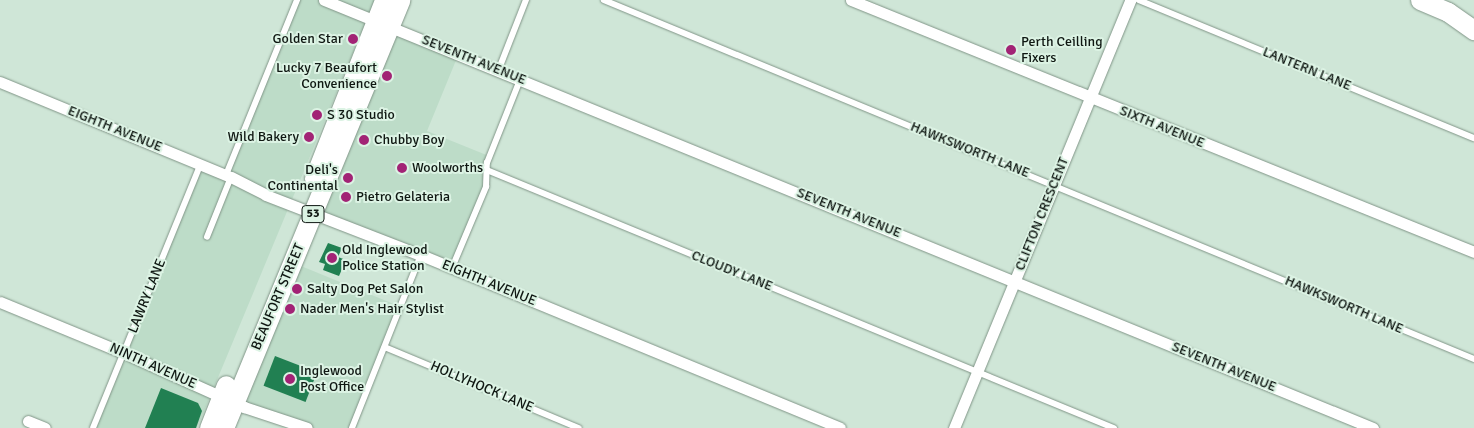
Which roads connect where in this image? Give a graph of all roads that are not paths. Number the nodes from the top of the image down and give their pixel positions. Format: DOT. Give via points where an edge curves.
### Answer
graph roads {
  1 [pos="297,0"];
  2 [pos="324,0"];
  3 [pos="384,0"];
  4 [pos="400,0"];
  5 [pos="526,0"];
  6 [pos="604,0"];
  7 [pos="851,0"];
  8 [pos="1130,0"];
  9 [pos="1139,0"];
  10 [pos="1420,0"];
  11 [pos="1448,12"];
  12 [pos="1474,15"];
  13 [pos="382,24"];
  14 [pos="1474,30"];
  15 [pos="499,69"];
  16 [pos="521,78"];
  17 [pos="0,82"];
  18 [pos="1090,98"];
  19 [pos="1474,138"];
  20 [pos="201,164"];
  21 [pos="487,170"];
  22 [pos="229,176"];
  23 [pos="1054,184"];
  24 [pos="308,211"];
  25 [pos="207,237"];
  26 [pos="1474,252"];
  27 [pos="421,255"];
  28 [pos="452,268"];
  29 [pos="1014,281"];
  30 [pos="0,302"];
  31 [pos="385,346"];
  32 [pos="124,352"];
  33 [pos="1474,359"];
  34 [pos="977,372"];
  35 [pos="227,400"];
  36 [pos="28,421"];
  37 [pos="45,428"];
  38 [pos="93,428"];
  39 [pos="209,428"];
  40 [pos="224,428"];
  41 [pos="307,428"];
  42 [pos="352,428"];
  43 [pos="579,428"];
  44 [pos="840,428"];
  45 [pos="954,428"];
  46 [pos="1114,428"];
  47 [pos="1373,428"];
  1 -- 22 [label="lane"];
  2 -- 13 [label="street, SEVENTH AVENUE"];
  3 -- 13 [label="main road, BEAUFORT STREET / 53"];
  4 -- 13 [label="main road, BEAUFORT STREET / 53"];
  5 -- 15 [label="lane"];
  6 -- 23 [label="lane, HAWKSWORTH LANE"];
  7 -- 18 [label="street, SIXTH AVENUE"];
  8 -- 18 [label="street, CLIFTON CRESCENT"];
  9 -- 19 [label="lane, LANTERN LANE"];
  10 -- 11 [label="main road"];
  11 -- 12 [label="main road"];
  11 -- 14 [label="main road"];
  13 -- 15 [label="street, SEVENTH AVENUE"];
  13 -- 24 [label="main road, BEAUFORT STREET / 53"];
  15 -- 16 [label="street, SEVENTH AVENUE"];
  16 -- 21 [label="lane" via="486,163"];
  16 -- 29 [label="street, SEVENTH AVENUE"];
  17 -- 20 [label="street, EIGHTH AVENUE"];
  18 -- 23 [label="street, CLIFTON CRESCENT"];
  18 -- 26 [label="street, SIXTH AVENUE"];
  20 -- 22 [label="street, EIGHTH AVENUE"];
  20 -- 32 [label="lane, LAWRY LANE"];
  21 -- 28 [label="lane" via="486,187"];
  21 -- 34 [label="lane, CLOUDY LANE"];
  22 -- 24 [label="street, EIGHTH AVENUE"];
  22 -- 25 [label="lane"];
  23 -- 29 [label="street, CLIFTON CRESCENT"];
  23 -- 33 [label="lane, HAWKSWORTH LANE"];
  24 -- 27 [label="street, EIGHTH AVENUE"];
  24 -- 35 [label="main road, BEAUFORT STREET / 53"];
  27 -- 28 [label="street, EIGHTH AVENUE"];
  27 -- 31 [label="lane"];
  28 -- 44 [label="street, EIGHTH AVENUE"];
  29 -- 34 [label="street, CLIFTON CRESCENT"];
  29 -- 47 [label="street, SEVENTH AVENUE"];
  30 -- 32 [label="street, NINTH AVENUE"];
  31 -- 42 [label="lane"];
  31 -- 43 [label="lane, HOLLYHOCK LANE"];
  32 -- 35 [label="street, NINTH AVENUE"];
  32 -- 38 [label="lane, LAWRY LANE"];
  34 -- 45 [label="street, CLIFTON CRESCENT"];
  34 -- 46 [label="lane, CLOUDY LANE"];
  35 -- 39 [label="main road, BEAUFORT STREET / 53"];
  35 -- 40 [label="main road, BEAUFORT STREET / 53"];
  35 -- 41 [label="street, NINTH AVENUE"];
  36 -- 37 [label="street"];
}
